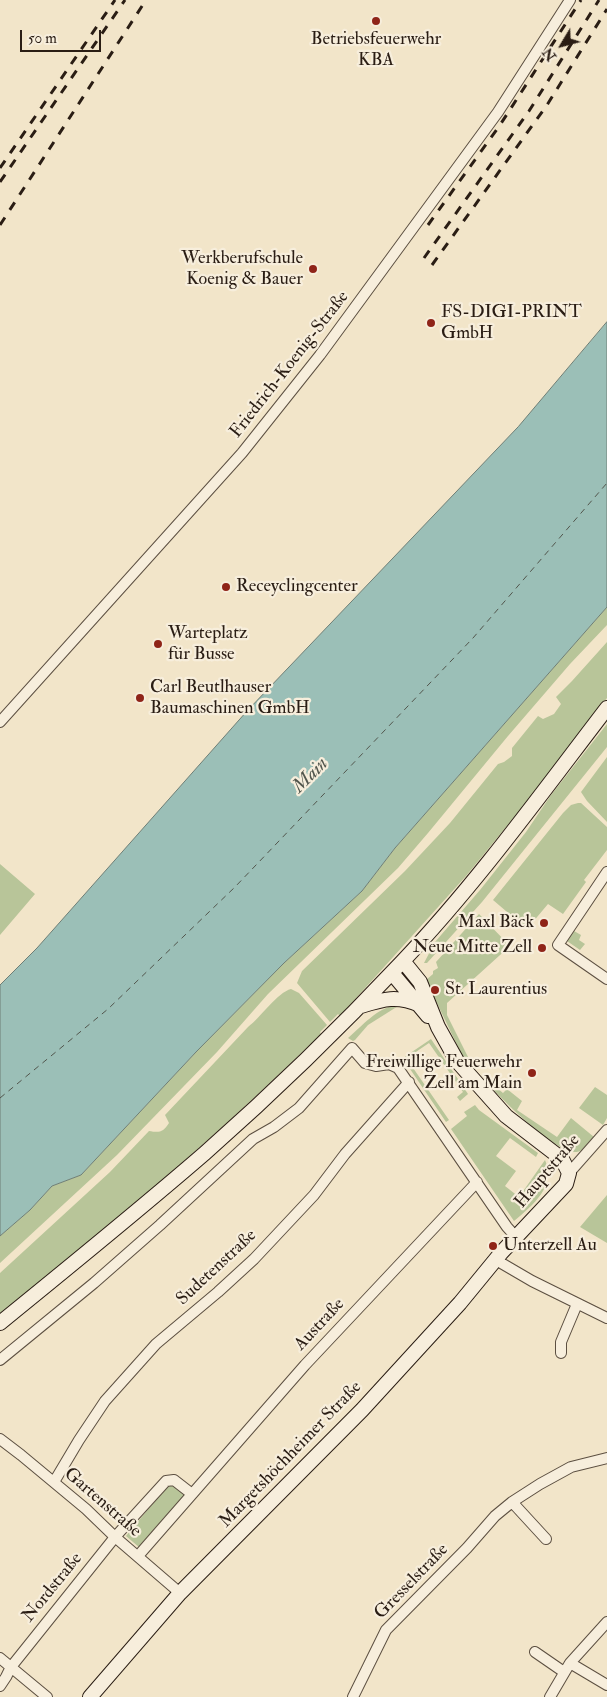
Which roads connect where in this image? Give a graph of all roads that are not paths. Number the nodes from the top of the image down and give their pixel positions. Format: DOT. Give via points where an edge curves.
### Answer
graph roads {
  1 [pos="570,0"];
  2 [pos="607,708"];
  3 [pos="0,722"];
  4 [pos="607,872"];
  5 [pos="403,961"];
  6 [pos="392,973"];
  7 [pos="607,979"];
  8 [pos="360,1006"];
  9 [pos="420,1006"];
  10 [pos="438,1027"];
  11 [pos="408,1082"];
  12 [pos="607,1130"];
  13 [pos="569,1173"];
  14 [pos="477,1182"];
  15 [pos="516,1237"];
  16 [pos="496,1260"];
  17 [pos="577,1304"];
  18 [pos="607,1318"];
  19 [pos="0,1322"];
  20 [pos="561,1354"];
  21 [pos="0,1360"];
  22 [pos="0,1439"];
  23 [pos="607,1458"];
  24 [pos="54,1482"];
  25 [pos="192,1494"];
  26 [pos="512,1502"];
  27 [pos="115,1537"];
  28 [pos="546,1539"];
  29 [pos="138,1556"];
  30 [pos="180,1593"];
  31 [pos="607,1622"];
  32 [pos="535,1652"];
  33 [pos="0,1658"];
  34 [pos="11,1667"];
  35 [pos="567,1667"];
  36 [pos="607,1684"];
  37 [pos="0,1686"];
  38 [pos="47,1697"];
  39 [pos="90,1697"];
  40 [pos="353,1697"];
  41 [pos="550,1697"];
  1 -- 3 [label="street, Friedrich-Koenig-Straße" via="498,112 320,355 242,453"];
  2 -- 5 [label="street" via="502,845"];
  4 -- 7 [label="street" via="558,946"];
  5 -- 6 [label="street"];
  5 -- 10 [label="street" via="420,982"];
  6 -- 8 [label="street"];
  6 -- 9 [label="street"];
  8 -- 9 [label="street" via="389,998 400,998"];
  8 -- 19 [label="street" via="204,1153"];
  9 -- 10 [label="street"];
  10 -- 13 [label="street" via="457,1062 480,1090 506,1116 562,1159"];
  11 -- 14 [label="street"];
  11 -- 21 [label="street" via="398,1068 389,1064 376,1066 365,1063 352,1048 299,1108 253,1139 109,1270"];
  11 -- 24 [label="street, Sudetenstraße" via="314,1194 254,1259 156,1344 105,1401"];
  12 -- 13 [label="street, Hauptstraße"];
  13 -- 15 [label="street, Hauptstraße" via="566,1184"];
  14 -- 15 [label="street"];
  14 -- 25 [label="street, Austraße" via="312,1358"];
  15 -- 16 [label="street, Margetshöchheimer Straße"];
  16 -- 17 [label="street"];
  16 -- 30 [label="street, Margetshöchheimer Straße" via="362,1410"];
  17 -- 18 [label="street"];
  17 -- 20 [label="street" via="561,1342"];
  22 -- 24 [label="street, Gartenstraße"];
  23 -- 26 [label="street, Gresselstraße" via="571,1467"];
  24 -- 27 [label="street, Gartenstraße"];
  25 -- 27 [label="street" via="174,1480 166,1481"];
  25 -- 29 [label="street, Austraße"];
  26 -- 28 [label="street"];
  26 -- 40 [label="street, Gresselstraße" via="386,1630"];
  27 -- 29 [label="street, Gartenstraße"];
  27 -- 34 [label="street, Nordstraße"];
  29 -- 30 [label="street, Gartenstraße"];
  30 -- 39 [label="street, Margetshöchheimer Straße"];
  31 -- 35 [label="street"];
  32 -- 35 [label="street"];
  33 -- 34 [label="street"];
  34 -- 37 [label="street, Nordstraße"];
  34 -- 38 [label="street"];
  35 -- 36 [label="street"];
  35 -- 41 [label="street"];
}
